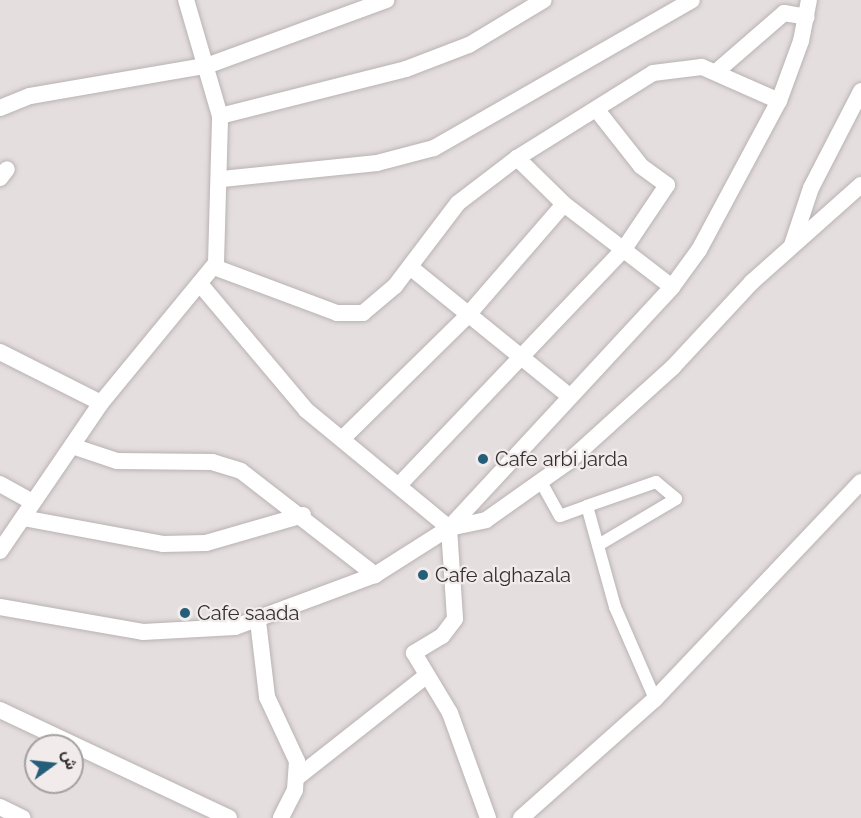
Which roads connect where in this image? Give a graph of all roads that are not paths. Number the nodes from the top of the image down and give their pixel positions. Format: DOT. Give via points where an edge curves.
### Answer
graph roads {
  1 [pos="186,0"];
  2 [pos="387,0"];
  3 [pos="544,0"];
  4 [pos="692,0"];
  5 [pos="809,0"];
  6 [pos="807,17"];
  7 [pos="209,65"];
  8 [pos="716,72"];
  9 [pos="861,91"];
  10 [pos="779,101"];
  11 [pos="0,108"];
  12 [pos="597,110"];
  13 [pos="220,116"];
  14 [pos="518,158"];
  15 [pos="222,179"];
  16 [pos="861,185"];
  17 [pos="564,204"];
  18 [pos="792,246"];
  19 [pos="624,249"];
  20 [pos="214,267"];
  21 [pos="410,267"];
  22 [pos="200,284"];
  23 [pos="672,287"];
  24 [pos="467,316"];
  25 [pos="0,352"];
  26 [pos="523,362"];
  27 [pos="568,395"];
  28 [pos="101,403"];
  29 [pos="342,440"];
  30 [pos="72,447"];
  31 [pos="541,482"];
  32 [pos="0,484"];
  33 [pos="400,484"];
  34 [pos="859,486"];
  35 [pos="32,502"];
  36 [pos="587,506"];
  37 [pos="303,515"];
  38 [pos="23,518"];
  39 [pos="449,528"];
  40 [pos="600,544"];
  41 [pos="0,552"];
  42 [pos="375,575"];
  43 [pos="0,607"];
  44 [pos="258,621"];
  45 [pos="426,676"];
  46 [pos="656,699"];
  47 [pos="0,710"];
  48 [pos="299,776"];
  49 [pos="0,807"];
  50 [pos="23,818"];
  51 [pos="229,818"];
  52 [pos="280,818"];
  53 [pos="488,818"];
  54 [pos="521,818"];
  1 -- 7 [label="street"];
  2 -- 7 [label="street"];
  3 -- 13 [label="street" via="469,45 429,61 350,87"];
  4 -- 15 [label="street" via="434,148 377,163"];
  5 -- 6 [label="street"];
  6 -- 8 [label="street" via="784,14"];
  6 -- 10 [label="street"];
  7 -- 11 [label="street" via="30,96"];
  7 -- 13 [label="street"];
  8 -- 10 [label="street"];
  8 -- 12 [label="street" via="687,67 653,73"];
  9 -- 18 [label="street" via="811,188"];
  10 -- 23 [label="street" via="718,219"];
  12 -- 14 [label="street"];
  12 -- 19 [label="street" via="641,166 667,185"];
  13 -- 15 [label="street"];
  14 -- 17 [label="street"];
  14 -- 21 [label="street" via="458,203"];
  15 -- 20 [label="street"];
  16 -- 18 [label="street"];
  17 -- 19 [label="street"];
  17 -- 24 [label="street"];
  18 -- 31 [label="street" via="673,367"];
  19 -- 23 [label="street"];
  19 -- 26 [label="street"];
  20 -- 21 [label="street" via="352,315 375,306"];
  20 -- 22 [label="street"];
  21 -- 24 [label="street"];
  22 -- 28 [label="street"];
  22 -- 29 [label="street" via="306,410"];
  23 -- 27 [label="street"];
  24 -- 26 [label="street"];
  24 -- 29 [label="street"];
  25 -- 28 [label="street"];
  26 -- 27 [label="street"];
  26 -- 33 [label="street"];
  27 -- 39 [label="street"];
  28 -- 30 [label="street"];
  29 -- 33 [label="street"];
  30 -- 35 [label="street"];
  30 -- 37 [label="street" via="140,464 223,464 252,477"];
  31 -- 36 [label="street" via="560,516"];
  31 -- 39 [label="street" via="486,520"];
  32 -- 35 [label="street"];
  33 -- 39 [label="street"];
  34 -- 46 [label="street"];
  35 -- 38 [label="street"];
  36 -- 40 [label="street"];
  36 -- 40 [label="street" via="656,482 676,499"];
  37 -- 38 [label="street" via="206,543 163,544"];
  37 -- 42 [label="street"];
  38 -- 41 [label="street"];
  39 -- 42 [label="street"];
  39 -- 45 [label="street" via="456,614 442,636 414,653"];
  40 -- 46 [label="street" via="615,607"];
  42 -- 44 [label="street"];
  43 -- 44 [label="street" via="143,632 196,632"];
  44 -- 48 [label="street" via="267,697 292,746"];
  45 -- 48 [label="street"];
  45 -- 53 [label="street" via="450,713"];
  46 -- 54 [label="street"];
  47 -- 51 [label="street"];
  48 -- 52 [label="street"];
  49 -- 50 [label="street"];
}
